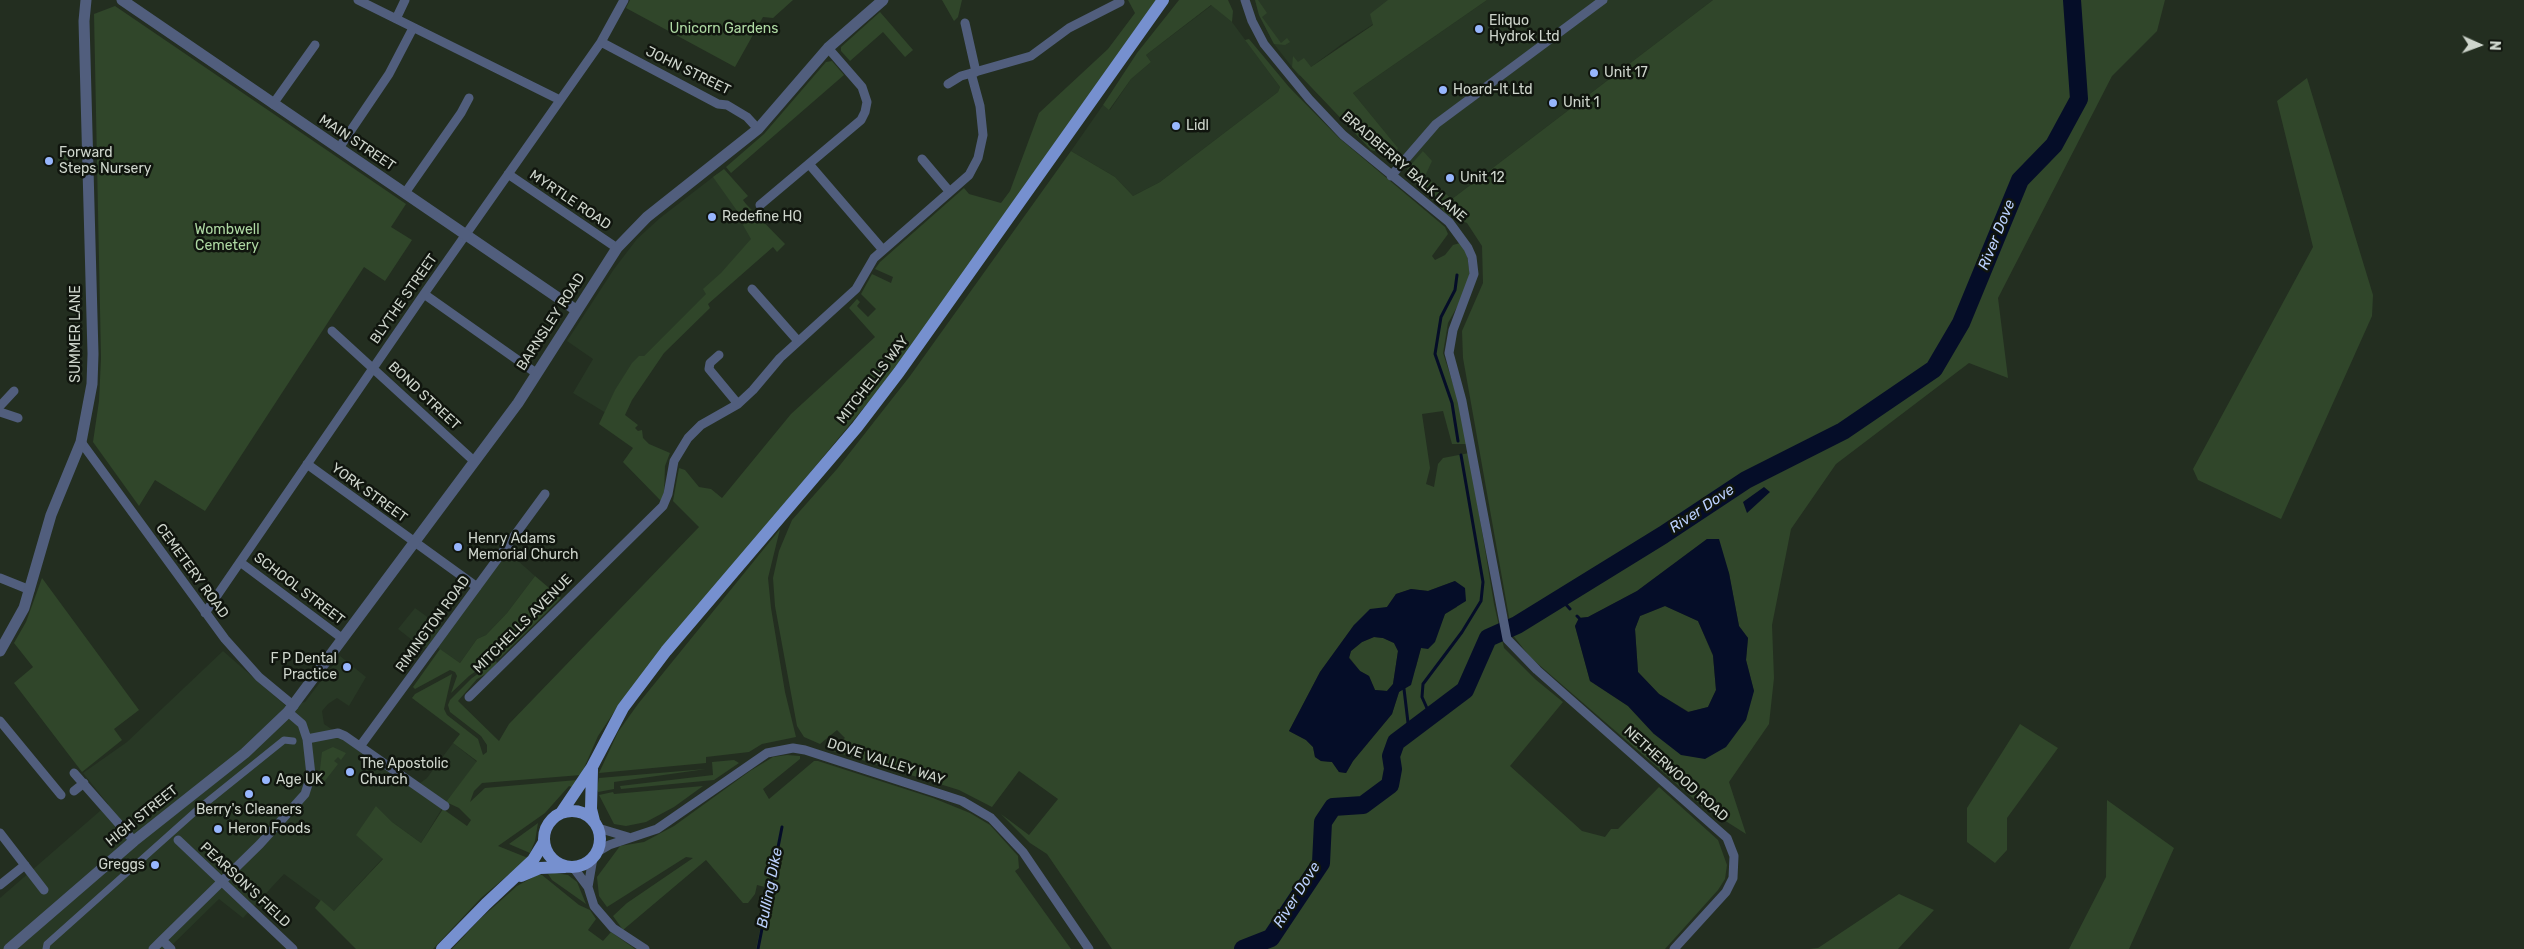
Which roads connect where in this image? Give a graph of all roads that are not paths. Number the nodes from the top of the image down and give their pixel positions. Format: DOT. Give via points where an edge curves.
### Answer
graph roads {
  1 [pos="86,0"];
  2 [pos="122,0"];
  3 [pos="358,0"];
  4 [pos="406,0"];
  5 [pos="624,0"];
  6 [pos="883,0"];
  7 [pos="1119,0"];
  8 [pos="1163,0"];
  9 [pos="1245,0"];
  10 [pos="1603,0"];
  11 [pos="396,19"];
  12 [pos="965,23"];
  13 [pos="413,28"];
  14 [pos="601,42"];
  15 [pos="316,45"];
  16 [pos="828,48"];
  17 [pos="974,73"];
  18 [pos="948,84"];
  19 [pos="469,98"];
  20 [pos="560,100"];
  21 [pos="273,104"];
  22 [pos="758,129"];
  23 [pos="339,148"];
  24 [pos="922,159"];
  25 [pos="808,164"];
  26 [pos="508,174"];
  27 [pos="1391,176"];
  28 [pos="949,191"];
  29 [pos="405,194"];
  30 [pos="760,205"];
  31 [pos="466,234"];
  32 [pos="617,248"];
  33 [pos="883,250"];
  34 [pos="752,289"];
  35 [pos="424,294"];
  36 [pos="576,310"];
  37 [pos="332,331"];
  38 [pos="798,342"];
  39 [pos="719,355"];
  40 [pos="373,368"];
  41 [pos="536,373"];
  42 [pos="14,391"];
  43 [pos="738,404"];
  44 [pos="0,406"];
  45 [pos="0,412"];
  46 [pos="18,418"];
  47 [pos="81,442"];
  48 [pos="475,462"];
  49 [pos="307,464"];
  50 [pos="545,494"];
  51 [pos="414,543"];
  52 [pos="240,562"];
  53 [pos="0,578"];
  54 [pos="476,587"];
  55 [pos="30,590"];
  56 [pos="206,613"];
  57 [pos="343,639"];
  58 [pos="1507,639"];
  59 [pos="0,651"];
  60 [pos="469,697"];
  61 [pos="291,709"];
  62 [pos="0,721"];
  63 [pos="308,739"];
  64 [pos="293,740"];
  65 [pos="361,746"];
  66 [pos="592,767"];
  67 [pos="74,773"];
  68 [pos="64,782"];
  69 [pos="84,784"];
  70 [pos="74,791"];
  71 [pos="445,806"];
  72 [pos="561,813"];
  73 [pos="596,825"];
  74 [pos="0,833"];
  75 [pos="628,837"];
  76 [pos="178,840"];
  77 [pos="134,842"];
  78 [pos="544,842"];
  79 [pos="595,855"];
  80 [pos="25,865"];
  81 [pos="569,867"];
  82 [pos="517,878"];
  83 [pos="222,882"];
  84 [pos="0,885"];
  85 [pos="588,887"];
  86 [pos="44,890"];
  87 [pos="162,940"];
  88 [pos="9,949"];
  89 [pos="46,949"];
  90 [pos="153,949"];
  91 [pos="171,949"];
  92 [pos="292,949"];
  93 [pos="442,949"];
  94 [pos="645,949"];
  95 [pos="1089,949"];
  96 [pos="1674,949"];
  1 -- 47 [label="street, SUMMER LANE" via="93,354 92,384"];
  2 -- 21 [label="street, MAIN STREET"];
  3 -- 11 [label="street"];
  4 -- 11 [label="street"];
  5 -- 14 [label="street, BLYTHE STREET"];
  6 -- 16 [label="street, BARNSLEY ROAD"];
  7 -- 17 [label="street" via="1069,28 1032,56"];
  8 -- 66 [label="main road, MITCHELLS WAY" via="899,372 622,708"];
  9 -- 27 [label="street, BRADBERRY BALK LANE" via="1264,44 1298,85 1343,135"];
  10 -- 27 [label="street" via="1436,124"];
  11 -- 13 [label="street"];
  12 -- 17 [label="street, MITCHELLS AVENUE"];
  13 -- 20 [label="street"];
  13 -- 23 [label="street" via="389,74"];
  14 -- 20 [label="street, BLYTHE STREET"];
  14 -- 22 [label="street, JOHN STREET" via="747,117"];
  15 -- 21 [label="street"];
  16 -- 22 [label="street, BARNSLEY ROAD"];
  16 -- 25 [label="street" via="866,93 866,108 860,120"];
  17 -- 18 [label="street"];
  17 -- 28 [label="street, MITCHELLS AVENUE" via="982,123 981,146 968,175"];
  19 -- 29 [label="street"];
  20 -- 26 [label="street, BLYTHE STREET"];
  21 -- 23 [label="street, MAIN STREET"];
  22 -- 32 [label="street, BARNSLEY ROAD" via="647,217"];
  23 -- 29 [label="street, MAIN STREET"];
  24 -- 28 [label="street"];
  25 -- 30 [label="street"];
  25 -- 33 [label="street"];
  26 -- 31 [label="street, BLYTHE STREET"];
  26 -- 32 [label="street, MYRTLE ROAD"];
  27 -- 58 [label="street, BRADBERRY BALK LANE" via="1449,222 1464,240 1472,257 1474,274 1453,330 1449,353 1464,410"];
  28 -- 33 [label="street, MITCHELLS AVENUE"];
  29 -- 31 [label="street, MAIN STREET"];
  31 -- 35 [label="street, BLYTHE STREET"];
  31 -- 36 [label="street, MAIN STREET"];
  32 -- 36 [label="street, BARNSLEY ROAD"];
  33 -- 38 [label="street, MITCHELLS AVENUE" via="866,270 856,289"];
  34 -- 38 [label="street"];
  35 -- 40 [label="street, BLYTHE STREET"];
  35 -- 41 [label="street"];
  36 -- 41 [label="street, BARNSLEY ROAD"];
  37 -- 40 [label="street, BOND STREET"];
  38 -- 43 [label="street, MITCHELLS AVENUE"];
  39 -- 43 [label="street" via="710,363 709,369"];
  40 -- 48 [label="street, BOND STREET"];
  40 -- 49 [label="street, BLYTHE STREET"];
  41 -- 48 [label="street, BARNSLEY ROAD"];
  42 -- 44 [label="street"];
  43 -- 60 [label="street, MITCHELLS AVENUE" via="701,425 688,438 674,461 663,506"];
  45 -- 46 [label="street"];
  47 -- 55 [label="street, SUMMER LANE" via="51,515"];
  47 -- 56 [label="street, CEMETERY ROAD"];
  48 -- 51 [label="street, BARNSLEY ROAD"];
  49 -- 51 [label="street, YORK STREET"];
  49 -- 52 [label="street, BLYTHE STREET"];
  50 -- 54 [label="street, RIMINGTON ROAD"];
  51 -- 54 [label="street, YORK STREET"];
  51 -- 57 [label="street, BARNSLEY ROAD"];
  52 -- 56 [label="street, BLYTHE STREET"];
  52 -- 57 [label="street, SCHOOL STREET"];
  53 -- 55 [label="street"];
  54 -- 65 [label="street, RIMINGTON ROAD"];
  55 -- 59 [label="street, SUMMER LANE" via="17,624"];
  56 -- 61 [label="street, CEMETERY ROAD" via="225,639"];
  57 -- 61 [label="street, BARNSLEY ROAD"];
  58 -- 96 [label="street, NETHERWOOD ROAD" via="1537,670 1727,838 1734,856 1733,878 1726,892"];
  61 -- 63 [label="street, CEMETERY ROAD"];
  61 -- 77 [label="street, HIGH STREET" via="245,753"];
  62 -- 68 [label="street" via="58,791"];
  63 -- 65 [label="street" via="338,733"];
  63 -- 83 [label="street" via="311,775 305,794"];
  64 -- 89 [label="street" via="284,740 197,810 47,944"];
  65 -- 71 [label="street"];
  66 -- 72 [label="main road, MITCHELLS WAY"];
  66 -- 73 [label="main road, MITCHELLS WAY" via="591,809"];
  67 -- 69 [label="street"];
  69 -- 70 [label="street"];
  69 -- 77 [label="street"];
  72 -- 73 [label="main road" via="579,812"];
  72 -- 78 [label="main road" via="547,826"];
  73 -- 75 [label="street"];
  73 -- 79 [label="main road" via="600,837"];
  74 -- 80 [label="street"];
  75 -- 79 [label="street, DOVE VALLEY WAY"];
  75 -- 95 [label="street, DOVE VALLEY WAY" via="657,829 767,753 793,748 805,750 962,801 991,818 1024,852"];
  76 -- 83 [label="street, PEARSON'S FIELD"];
  77 -- 88 [label="street, HIGH STREET"];
  78 -- 81 [label="main road" via="550,856"];
  78 -- 82 [label="main road" via="534,860"];
  79 -- 81 [label="main road" via="580,866"];
  79 -- 85 [label="street"];
  80 -- 84 [label="street"];
  80 -- 86 [label="street"];
  81 -- 82 [label="main road" via="540,868"];
  81 -- 85 [label="street"];
  82 -- 93 [label="main road"];
  83 -- 87 [label="street"];
  83 -- 92 [label="street, PEARSON'S FIELD"];
  85 -- 94 [label="street" via="594,906 604,920"];
  87 -- 90 [label="street"];
  87 -- 91 [label="street"];
}
